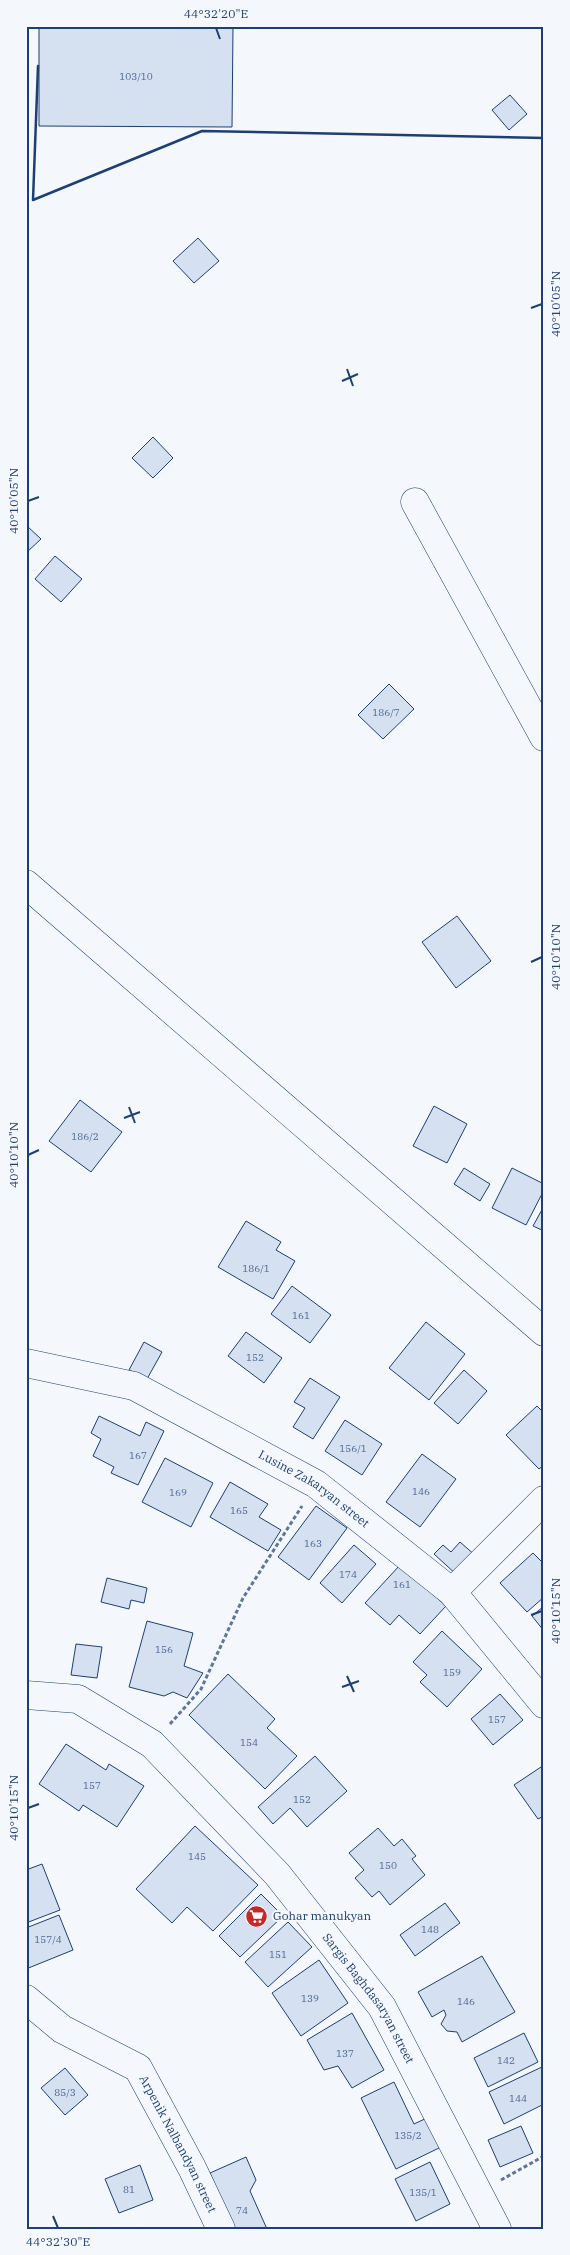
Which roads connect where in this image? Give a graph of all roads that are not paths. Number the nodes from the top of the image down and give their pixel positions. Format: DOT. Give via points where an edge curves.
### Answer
graph roads {
  1 [pos="415,502"];
  2 [pos="544,737"];
  3 [pos="26,884"];
  4 [pos="544,1332"];
  5 [pos="26,1363"];
  6 [pos="544,1500"];
  7 [pos="452,1592"];
  8 [pos="26,1695"];
  9 [pos="544,1704"];
  10 [pos="26,1999"];
  11 [pos="220,2229"];
  12 [pos="497,2229"];
  1 -- 2 [label="street"];
  3 -- 4 [label="street"];
  5 -- 7 [label="street, Lusine Zakaryan street" via="134,1386 316,1484"];
  6 -- 7 [label="street"];
  7 -- 9 [label="street, Lusine Zakaryan street"];
  8 -- 12 [label="street, Sargis Baghdasaryan street" via="78,1699 152,1744 277,1874 382,2008"];
  10 -- 11 [label="street, Arpenik Nalbandyan street" via="62,2029 138,2068 192,2168"];
}
